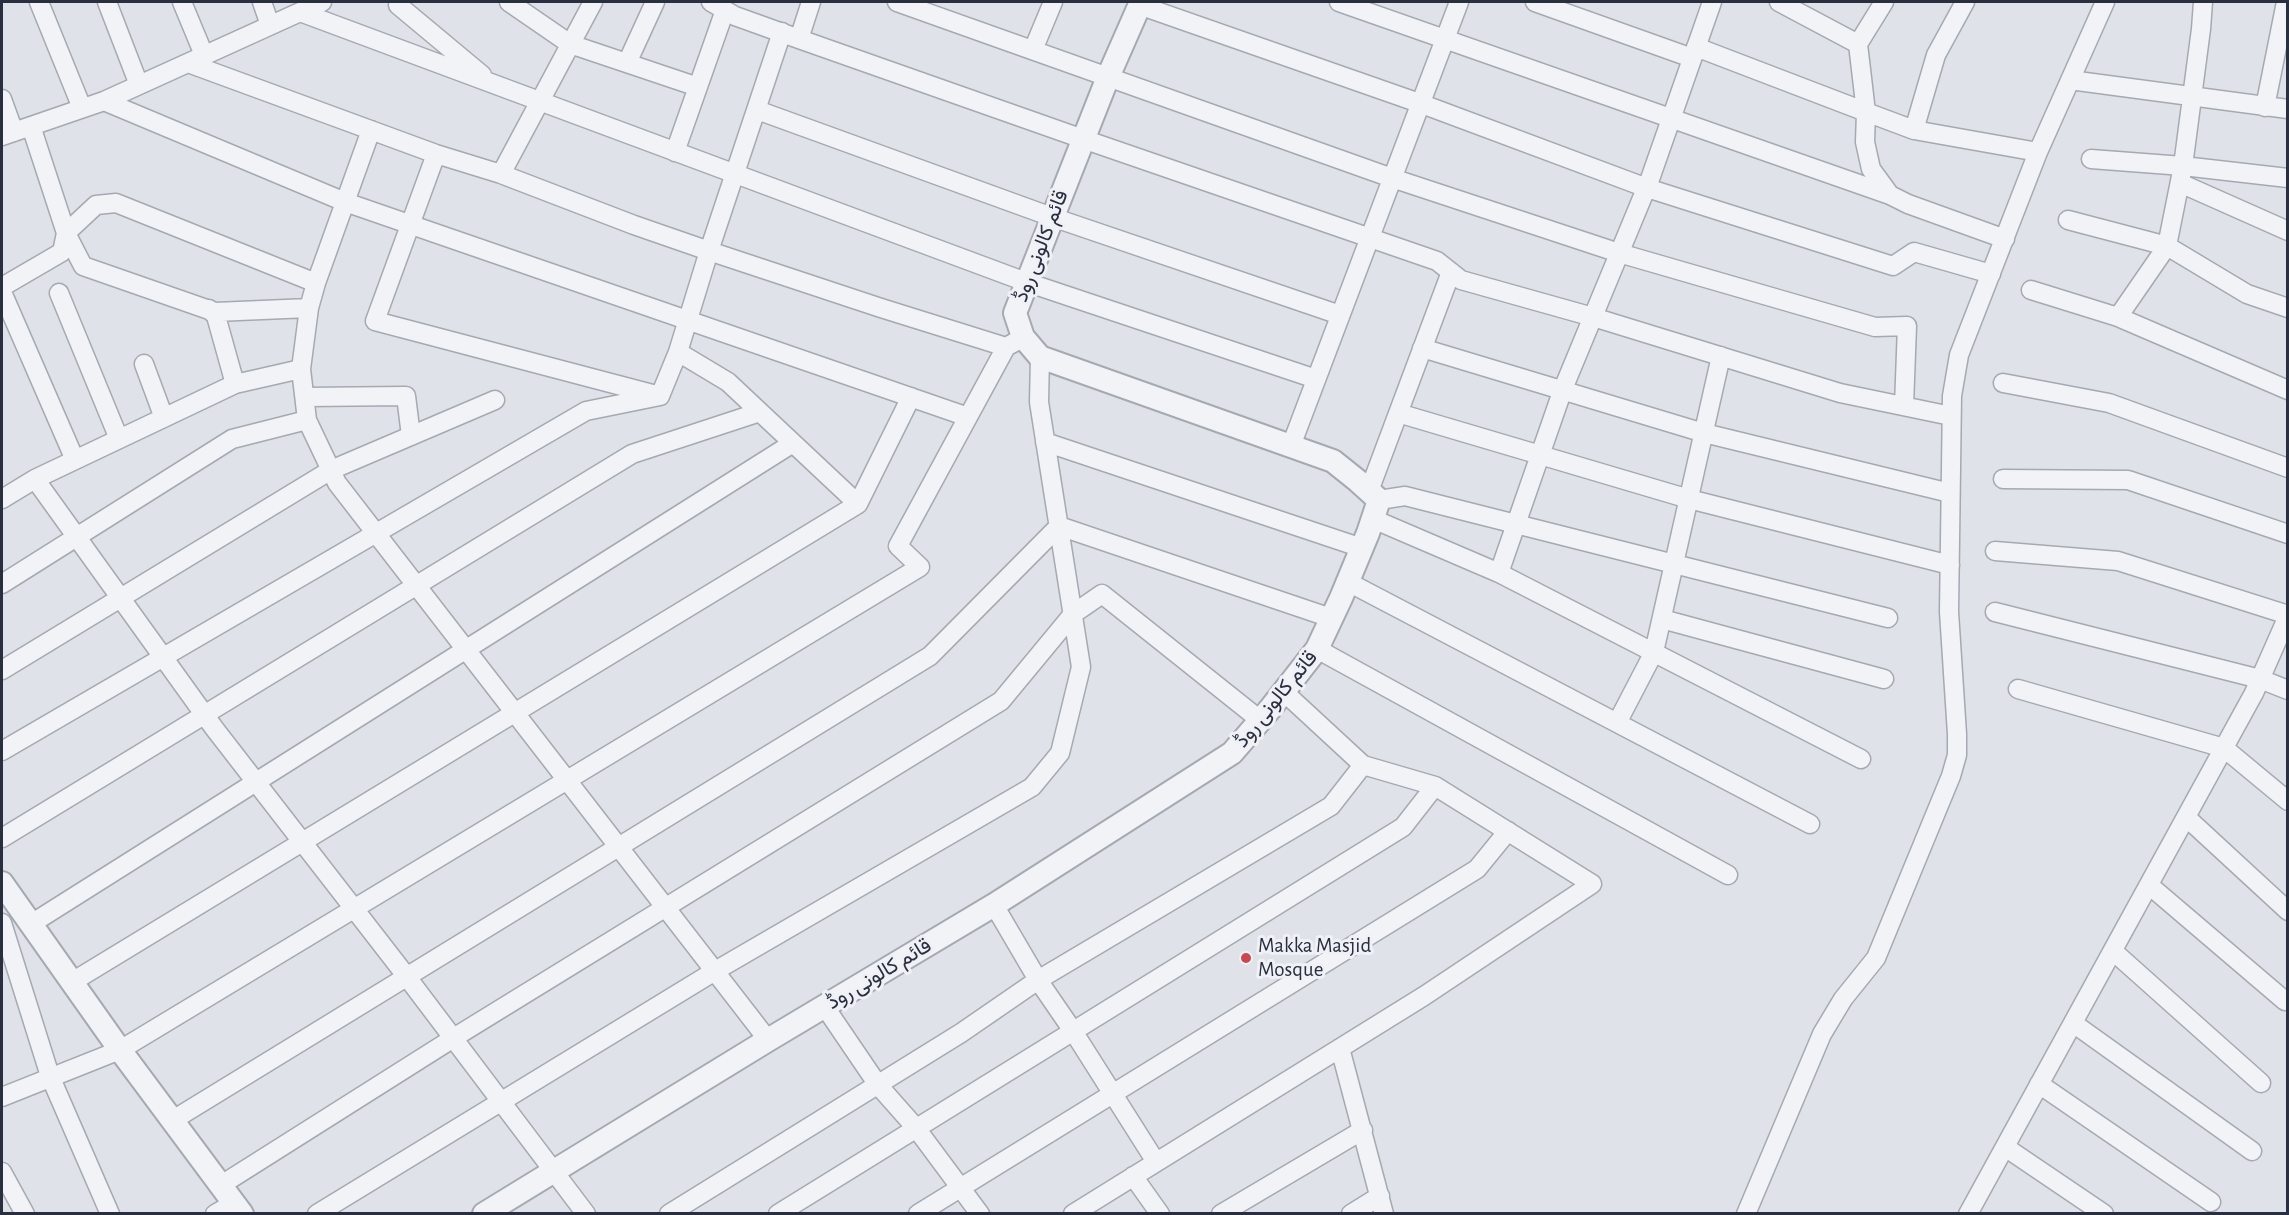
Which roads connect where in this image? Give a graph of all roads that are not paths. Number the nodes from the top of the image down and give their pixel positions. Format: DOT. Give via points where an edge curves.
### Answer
graph roads {
  1 [pos="39,2"];
  2 [pos="107,2"];
  3 [pos="182,2"];
  4 [pos="262,2"];
  5 [pos="322,2"];
  6 [pos="509,2"];
  7 [pos="593,2"];
  8 [pos="655,2"];
  9 [pos="811,2"];
  10 [pos="897,2"];
  11 [pos="1053,2"];
  12 [pos="1339,2"];
  13 [pos="1459,2"];
  14 [pos="1535,2"];
  15 [pos="1712,2"];
  16 [pos="1779,2"];
  17 [pos="1884,2"];
  18 [pos="1965,2"];
  19 [pos="2105,2"];
  20 [pos="2203,2"];
  21 [pos="2286,2"];
  22 [pos="1140,3"];
  23 [pos="398,5"];
  24 [pos="728,7"];
  25 [pos="300,12"];
  26 [pos="270,25"];
  27 [pos="791,36"];
  28 [pos="1446,38"];
  29 [pos="570,44"];
  30 [pos="1858,44"];
  31 [pos="1033,50"];
  32 [pos="1694,53"];
  33 [pos="196,59"];
  34 [pos="627,63"];
  35 [pos="1108,77"];
  36 [pos="2070,80"];
  37 [pos="492,83"];
  38 [pos="139,85"];
  39 [pos="698,87"];
  40 [pos="2192,97"];
  41 [pos="2,99"];
  42 [pos="104,101"];
  43 [pos="540,102"];
  44 [pos="1422,104"];
  45 [pos="2265,107"];
  46 [pos="82,108"];
  47 [pos="757,110"];
  48 [pos="2288,110"];
  49 [pos="1866,112"];
  50 [pos="1671,119"];
  51 [pos="31,126"];
  52 [pos="371,130"];
  53 [pos="1914,130"];
  54 [pos="8,134"];
  55 [pos="1083,140"];
  56 [pos="675,152"];
  57 [pos="2038,152"];
  58 [pos="436,154"];
  59 [pos="2091,159"];
  60 [pos="501,174"];
  61 [pos="735,174"];
  62 [pos="2181,174"];
  63 [pos="1392,178"];
  64 [pos="2288,178"];
  65 [pos="1647,188"];
  66 [pos="1890,195"];
  67 [pos="345,202"];
  68 [pos="1052,218"];
  69 [pos="2068,220"];
  70 [pos="409,224"];
  71 [pos="2288,231"];
  72 [pos="66,233"];
  73 [pos="1369,238"];
  74 [pos="2005,239"];
  75 [pos="2167,246"];
  76 [pos="709,251"];
  77 [pos="1619,254"];
  78 [pos="1451,272"];
  79 [pos="1991,274"];
  80 [pos="1026,282"];
  81 [pos="316,283"];
  82 [pos="2,287"];
  83 [pos="2031,290"];
  84 [pos="2,292"];
  85 [pos="59,293"];
  86 [pos="309,308"];
  87 [pos="2288,308"];
  88 [pos="209,309"];
  89 [pos="1340,315"];
  90 [pos="1593,317"];
  91 [pos="2118,317"];
  92 [pos="688,320"];
  93 [pos="1015,342"];
  94 [pos="1422,348"];
  95 [pos="678,352"];
  96 [pos="1721,356"];
  97 [pos="1040,357"];
  98 [pos="144,364"];
  99 [pos="301,369"];
  100 [pos="1316,379"];
  101 [pos="2003,383"];
  102 [pos="235,384"];
  103 [pos="1562,390"];
  104 [pos="2288,390"];
  105 [pos="660,396"];
  106 [pos="305,397"];
  107 [pos="911,397"];
  108 [pos="495,400"];
  109 [pos="1904,406"];
  110 [pos="760,412"];
  111 [pos="1398,413"];
  112 [pos="1951,416"];
  113 [pos="968,417"];
  114 [pos="164,418"];
  115 [pos="308,420"];
  116 [pos="1704,433"];
  117 [pos="411,436"];
  118 [pos="119,439"];
  119 [pos="1046,442"];
  120 [pos="793,443"];
  121 [pos="1291,446"];
  122 [pos="1540,455"];
  123 [pos="75,460"];
  124 [pos="2288,468"];
  125 [pos="331,470"];
  126 [pos="35,479"];
  127 [pos="2003,479"];
  128 [pos="1950,493"];
  129 [pos="2,499"];
  130 [pos="1689,499"];
  131 [pos="1373,503"];
  132 [pos="858,504"];
  133 [pos="1516,523"];
  134 [pos="1059,526"];
  135 [pos="375,533"];
  136 [pos="2288,534"];
  137 [pos="77,537"];
  138 [pos="1362,548"];
  139 [pos="1995,551"];
  140 [pos="1674,564"];
  141 [pos="1950,565"];
  142 [pos="1499,573"];
  143 [pos="1348,582"];
  144 [pos="2,584"];
  145 [pos="416,585"];
  146 [pos="120,598"];
  147 [pos="1995,612"];
  148 [pos="1073,614"];
  149 [pos="2288,615"];
  150 [pos="1331,618"];
  151 [pos="1888,618"];
  152 [pos="1662,619"];
  153 [pos="465,649"];
  154 [pos="1317,649"];
  155 [pos="1654,652"];
  156 [pos="162,657"];
  157 [pos="2,670"];
  158 [pos="1884,679"];
  159 [pos="2260,679"];
  160 [pos="2018,689"];
  161 [pos="2288,690"];
  162 [pos="1284,692"];
  163 [pos="515,713"];
  164 [pos="204,714"];
  165 [pos="1260,720"];
  166 [pos="1617,723"];
  167 [pos="2224,748"];
  168 [pos="2,751"];
  169 [pos="1861,759"];
  170 [pos="1363,765"];
  171 [pos="567,780"];
  172 [pos="256,782"];
  173 [pos="1435,786"];
  174 [pos="2288,801"];
  175 [pos="2186,817"];
  176 [pos="1810,824"];
  177 [pos="1508,831"];
  178 [pos="2,838"];
  179 [pos="302,842"];
  180 [pos="619,847"];
  181 [pos="1728,874"];
  182 [pos="2,883"];
  183 [pos="2149,885"];
  184 [pos="994,906"];
  185 [pos="666,907"];
  186 [pos="354,909"];
  187 [pos="2288,911"];
  188 [pos="2,923"];
  189 [pos="31,924"];
  190 [pos="2113,951"];
  191 [pos="715,971"];
  192 [pos="407,977"];
  193 [pos="1038,980"];
  194 [pos="72,982"];
  195 [pos="2285,1001"];
  196 [pos="825,1007"];
  197 [pos="2073,1023"];
  198 [pos="1073,1031"];
  199 [pos="453,1038"];
  200 [pos="768,1040"];
  201 [pos="1340,1048"];
  202 [pos="120,1050"];
  203 [pos="50,1076"];
  204 [pos="2261,1083"];
  205 [pos="2039,1084"];
  206 [pos="878,1085"];
  207 [pos="1113,1093"];
  208 [pos="2,1097"];
  209 [pos="501,1102"];
  210 [pos="173,1120"];
  211 [pos="916,1128"];
  212 [pos="1363,1130"];
  213 [pos="2005,1147"];
  214 [pos="2252,1151"];
  215 [pos="1156,1162"];
  216 [pos="552,1171"];
  217 [pos="2,1172"];
  218 [pos="1133,1176"];
  219 [pos="960,1187"];
  220 [pos="2211,1202"];
  221 [pos="228,1204"];
  222 [pos="1382,1205"];
  223 [pos="1970,1213"];
  224 [pos="25,1214"];
  225 [pos="110,1214"];
  226 [pos="317,1214"];
  227 [pos="484,1214"];
  228 [pos="586,1214"];
  229 [pos="669,1214"];
  230 [pos="778,1214"];
  231 [pos="918,1214"];
  232 [pos="980,1214"];
  233 [pos="1072,1214"];
  234 [pos="1160,1214"];
  235 [pos="1221,1214"];
  236 [pos="1351,1214"];
  237 [pos="1746,1214"];
  238 [pos="2103,1214"];
  1 -- 46 [label="street"];
  2 -- 38 [label="street"];
  3 -- 33 [label="street"];
  4 -- 26 [label="street"];
  5 -- 25 [label="street"];
  6 -- 29 [label="street"];
  7 -- 29 [label="street"];
  8 -- 34 [label="street"];
  9 -- 27 [label="street"];
  10 -- 31 [label="street"];
  11 -- 31 [label="street"];
  12 -- 28 [label="street"];
  13 -- 28 [label="street"];
  14 -- 32 [label="street"];
  15 -- 32 [label="street"];
  16 -- 30 [label="street"];
  17 -- 30 [label="street"];
  18 -- 53 [label="street" via="1936,54"];
  19 -- 36 [label="street"];
  20 -- 40 [label="street"];
  21 -- 45 [label="street"];
  22 -- 35 [label="street, قائم کالونی روڈ"];
  22 -- 44 [label="street"];
  23 -- 37 [label="street"];
  24 -- 27 [label="street"];
  24 -- 39 [label="street"];
  25 -- 26 [label="street"];
  25 -- 37 [label="street"];
  26 -- 33 [label="street"];
  27 -- 47 [label="street"];
  27 -- 55 [label="street"];
  28 -- 44 [label="street"];
  28 -- 50 [label="street"];
  29 -- 34 [label="street"];
  29 -- 43 [label="street"];
  30 -- 49 [label="street"];
  31 -- 35 [label="street"];
  32 -- 49 [label="street"];
  32 -- 50 [label="street"];
  33 -- 38 [label="street"];
  33 -- 52 [label="street"];
  34 -- 39 [label="street"];
  35 -- 55 [label="street, قائم کالونی روڈ"];
  35 -- 63 [label="street"];
  36 -- 40 [label="street"];
  36 -- 57 [label="street"];
  37 -- 43 [label="street"];
  38 -- 42 [label="street"];
  39 -- 56 [label="street"];
  40 -- 45 [label="street"];
  40 -- 62 [label="street"];
  41 -- 54 [label="street"];
  42 -- 46 [label="street"];
  42 -- 67 [label="street"];
  43 -- 56 [label="street"];
  43 -- 60 [label="street"];
  44 -- 63 [label="street"];
  44 -- 65 [label="street"];
  45 -- 48 [label="street"];
  46 -- 51 [label="street"];
  47 -- 61 [label="street"];
  47 -- 68 [label="street"];
  49 -- 53 [label="street"];
  49 -- 66 [label="street" via="1865,142 1871,169"];
  50 -- 65 [label="street"];
  50 -- 66 [label="street"];
  51 -- 54 [label="street"];
  51 -- 72 [label="street"];
  52 -- 58 [label="street"];
  52 -- 67 [label="street"];
  53 -- 57 [label="street"];
  55 -- 68 [label="street, قائم کالونی روڈ"];
  55 -- 73 [label="street"];
  56 -- 61 [label="street"];
  57 -- 74 [label="street"];
  58 -- 60 [label="street"];
  58 -- 70 [label="street"];
  59 -- 62 [label="street"];
  60 -- 76 [label="street"];
  61 -- 76 [label="street"];
  61 -- 80 [label="street"];
  62 -- 64 [label="street"];
  62 -- 71 [label="street"];
  62 -- 75 [label="street"];
  63 -- 73 [label="street"];
  63 -- 77 [label="street"];
  65 -- 77 [label="street"];
  65 -- 79 [label="street" via="1893,266 1914,252"];
  66 -- 74 [label="street"];
  67 -- 70 [label="street"];
  67 -- 81 [label="street"];
  68 -- 80 [label="street, قائم کالونی روڈ"];
  68 -- 89 [label="street"];
  69 -- 75 [label="street"];
  70 -- 92 [label="street"];
  70 -- 105 [label="street" via="375,321"];
  72 -- 81 [label="street" via="96,205 116,203"];
  72 -- 82 [label="street" via="62,252"];
  72 -- 88 [label="street" via="83,266"];
  73 -- 78 [label="street" via="1437,261"];
  73 -- 89 [label="street"];
  74 -- 79 [label="street"];
  75 -- 87 [label="street" via="2247,294"];
  75 -- 91 [label="street"];
  76 -- 92 [label="street"];
  76 -- 93 [label="street" via="881,308"];
  77 -- 90 [label="street"];
  77 -- 109 [label="street" via="1875,327 1907,326"];
  78 -- 90 [label="street" via="1461,280"];
  78 -- 94 [label="street"];
  79 -- 112 [label="street" via="1959,355"];
  80 -- 93 [label="street, قائم کالونی روڈ" via="1015,313"];
  80 -- 100 [label="street"];
  81 -- 86 [label="street"];
  83 -- 91 [label="street"];
  84 -- 123 [label="street"];
  85 -- 118 [label="street"];
  86 -- 88 [label="street" via="215,312"];
  86 -- 99 [label="street"];
  88 -- 102 [label="street" via="216,316"];
  89 -- 100 [label="street"];
  90 -- 96 [label="street"];
  90 -- 103 [label="street"];
  91 -- 104 [label="street"];
  92 -- 95 [label="street"];
  92 -- 107 [label="street"];
  93 -- 97 [label="street, قائم کالونی روڈ"];
  93 -- 113 [label="street"];
  94 -- 103 [label="street"];
  94 -- 111 [label="street"];
  95 -- 105 [label="street"];
  95 -- 110 [label="street" via="728,382"];
  96 -- 109 [label="street" via="1840,393"];
  96 -- 116 [label="street"];
  97 -- 119 [label="street" via="1039,402"];
  97 -- 121 [label="street"];
  98 -- 114 [label="street"];
  99 -- 102 [label="street"];
  99 -- 106 [label="street"];
  100 -- 121 [label="street"];
  101 -- 124 [label="street" via="2109,403"];
  102 -- 114 [label="street"];
  103 -- 116 [label="street"];
  103 -- 122 [label="street"];
  105 -- 135 [label="street" via="586,411"];
  106 -- 115 [label="street"];
  106 -- 117 [label="street" via="406,396"];
  107 -- 113 [label="street"];
  107 -- 132 [label="street"];
  108 -- 117 [label="street"];
  109 -- 112 [label="street"];
  110 -- 120 [label="street"];
  110 -- 145 [label="street" via="632,454"];
  111 -- 122 [label="street"];
  111 -- 131 [label="street"];
  112 -- 128 [label="street"];
  113 -- 171 [label="street" via="898,546 920,567"];
  114 -- 118 [label="street"];
  115 -- 125 [label="street"];
  115 -- 137 [label="street" via="232,440"];
  116 -- 128 [label="street"];
  116 -- 130 [label="street"];
  117 -- 125 [label="street"];
  118 -- 123 [label="street"];
  119 -- 134 [label="street"];
  119 -- 138 [label="street"];
  120 -- 132 [label="street"];
  120 -- 153 [label="street"];
  121 -- 131 [label="street" via="1333,461"];
  122 -- 130 [label="street"];
  122 -- 133 [label="street"];
  123 -- 126 [label="street"];
  125 -- 135 [label="street"];
  125 -- 146 [label="street"];
  126 -- 129 [label="street"];
  126 -- 137 [label="street"];
  127 -- 136 [label="street" via="2128,480"];
  128 -- 141 [label="street"];
  130 -- 140 [label="street"];
  130 -- 141 [label="street"];
  131 -- 133 [label="street" via="1405,496"];
  131 -- 138 [label="street, قائم کالونی روڈ"];
  131 -- 142 [label="street"];
  132 -- 163 [label="street"];
  133 -- 140 [label="street"];
  133 -- 142 [label="street"];
  134 -- 148 [label="street"];
  134 -- 150 [label="street"];
  134 -- 180 [label="street" via="930,656"];
  135 -- 145 [label="street"];
  135 -- 156 [label="street"];
  137 -- 144 [label="street"];
  137 -- 146 [label="street"];
  138 -- 143 [label="street, قائم کالونی روڈ"];
  139 -- 149 [label="street" via="2118,561"];
  140 -- 151 [label="street"];
  140 -- 152 [label="street"];
  141 -- 237 [label="street" via="1957,734 1952,776 1876,958 1843,999 1822,1034"];
  142 -- 155 [label="street"];
  143 -- 150 [label="street, قائم کالونی روڈ"];
  143 -- 166 [label="street"];
  145 -- 153 [label="street"];
  145 -- 164 [label="street"];
  146 -- 156 [label="street"];
  146 -- 157 [label="street"];
  147 -- 159 [label="street"];
  148 -- 165 [label="street" via="1102,594"];
  148 -- 185 [label="street" via="1001,701"];
  148 -- 191 [label="street" via="1081,667 1060,753 1032,787"];
  149 -- 159 [label="street"];
  150 -- 154 [label="street, قائم کالونی روڈ"];
  152 -- 155 [label="street"];
  152 -- 158 [label="street"];
  153 -- 163 [label="street"];
  153 -- 172 [label="street"];
  154 -- 162 [label="street, قائم کالونی روڈ"];
  154 -- 181 [label="street"];
  155 -- 166 [label="street"];
  155 -- 169 [label="street"];
  156 -- 164 [label="street"];
  156 -- 168 [label="street"];
  159 -- 161 [label="street"];
  159 -- 167 [label="street"];
  160 -- 167 [label="street"];
  162 -- 165 [label="street, قائم کالونی روڈ"];
  162 -- 170 [label="street"];
  163 -- 171 [label="street"];
  163 -- 179 [label="street"];
  164 -- 172 [label="street"];
  164 -- 178 [label="street"];
  165 -- 184 [label="street, قائم کالونی روڈ" via="1232,753"];
  166 -- 176 [label="street"];
  167 -- 174 [label="street"];
  167 -- 175 [label="street"];
  170 -- 173 [label="street"];
  170 -- 193 [label="street" via="1331,806"];
  171 -- 180 [label="street"];
  171 -- 186 [label="street"];
  172 -- 179 [label="street"];
  172 -- 189 [label="street"];
  173 -- 177 [label="street"];
  173 -- 198 [label="street" via="1403,827"];
  175 -- 183 [label="street"];
  175 -- 187 [label="street"];
  177 -- 201 [label="street" via="1592,884"];
  177 -- 207 [label="street" via="1476,869"];
  179 -- 186 [label="street"];
  179 -- 194 [label="street"];
  180 -- 185 [label="street"];
  180 -- 192 [label="street"];
  182 -- 189 [label="street"];
  183 -- 190 [label="street"];
  183 -- 195 [label="street"];
  184 -- 193 [label="street"];
  184 -- 196 [label="street, قائم کالونی روڈ"];
  185 -- 191 [label="street"];
  185 -- 199 [label="street"];
  186 -- 192 [label="street"];
  186 -- 202 [label="street"];
  188 -- 203 [label="street"];
  189 -- 194 [label="street"];
  190 -- 197 [label="street"];
  190 -- 204 [label="street"];
  191 -- 200 [label="street"];
  191 -- 209 [label="street"];
  192 -- 199 [label="street"];
  192 -- 210 [label="street"];
  193 -- 198 [label="street"];
  193 -- 206 [label="street"];
  194 -- 202 [label="street"];
  196 -- 200 [label="street, قائم کالونی روڈ"];
  196 -- 206 [label="street"];
  197 -- 205 [label="street"];
  197 -- 214 [label="street"];
  198 -- 207 [label="street"];
  198 -- 211 [label="street"];
  199 -- 209 [label="street"];
  199 -- 221 [label="street"];
  200 -- 216 [label="street, قائم کالونی روڈ"];
  201 -- 212 [label="street"];
  201 -- 215 [label="street"];
  202 -- 203 [label="street"];
  202 -- 210 [label="street"];
  203 -- 208 [label="street"];
  203 -- 225 [label="street"];
  205 -- 213 [label="street"];
  205 -- 220 [label="street"];
  206 -- 211 [label="street"];
  206 -- 229 [label="street"];
  207 -- 215 [label="street"];
  207 -- 219 [label="street"];
  209 -- 216 [label="street"];
  209 -- 226 [label="street"];
  210 -- 221 [label="street"];
  211 -- 219 [label="street"];
  211 -- 230 [label="street"];
  212 -- 222 [label="street"];
  212 -- 235 [label="street"];
  213 -- 223 [label="street"];
  213 -- 238 [label="street"];
  215 -- 218 [label="street"];
  216 -- 227 [label="street, قائم کالونی روڈ"];
  216 -- 228 [label="street"];
  217 -- 224 [label="street"];
  218 -- 233 [label="street"];
  218 -- 234 [label="street"];
  219 -- 231 [label="street"];
  219 -- 232 [label="street"];
  222 -- 236 [label="street"];
}
